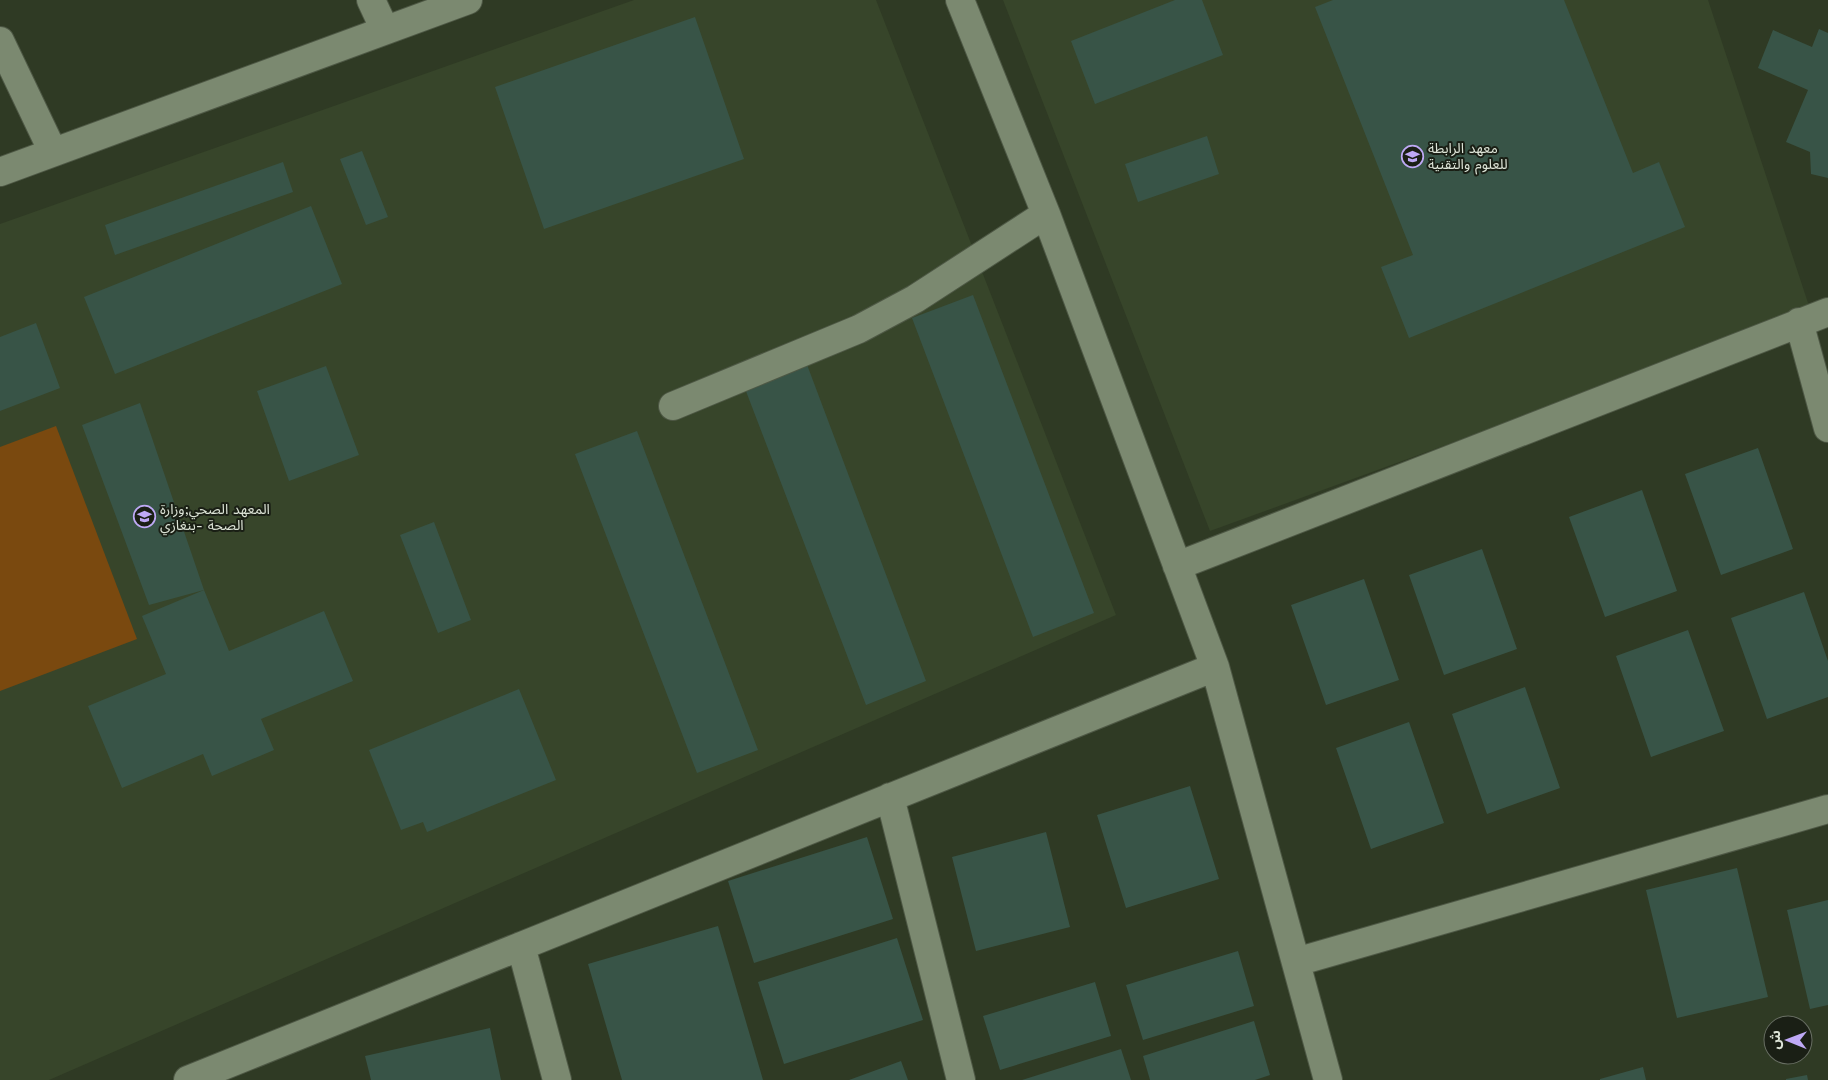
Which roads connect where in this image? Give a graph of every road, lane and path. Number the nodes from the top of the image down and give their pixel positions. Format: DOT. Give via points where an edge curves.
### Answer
graph roads {
  1 [pos="371,0"];
  2 [pos="468,0"];
  3 [pos="960,0"];
  4 [pos="385,30"];
  5 [pos="0,41"];
  6 [pos="53,152"];
  7 [pos="0,172"];
  8 [pos="1046,214"];
  9 [pos="1828,312"];
  10 [pos="1800,322"];
  11 [pos="674,406"];
  12 [pos="1828,428"];
  13 [pos="1177,566"];
  14 [pos="1215,667"];
  15 [pos="890,797"];
  16 [pos="1828,810"];
  17 [pos="522,946"];
  18 [pos="1296,962"];
  19 [pos="188,1080"];
  20 [pos="557,1080"];
  21 [pos="961,1080"];
  22 [pos="1328,1080"];
  1 -- 4 [label="street"];
  2 -- 4 [label="street"];
  3 -- 8 [label="street"];
  4 -- 6 [label="street"];
  5 -- 6 [label="street"];
  6 -- 7 [label="street"];
  8 -- 11 [label="street" via="915,299 873,322"];
  8 -- 13 [label="street"];
  9 -- 10 [label="street"];
  10 -- 12 [label="street"];
  10 -- 13 [label="street"];
  13 -- 14 [label="street"];
  14 -- 15 [label="street"];
  14 -- 18 [label="street"];
  15 -- 17 [label="street"];
  15 -- 21 [label="street"];
  16 -- 18 [label="street"];
  17 -- 19 [label="street"];
  17 -- 20 [label="street"];
  18 -- 22 [label="street"];
}
